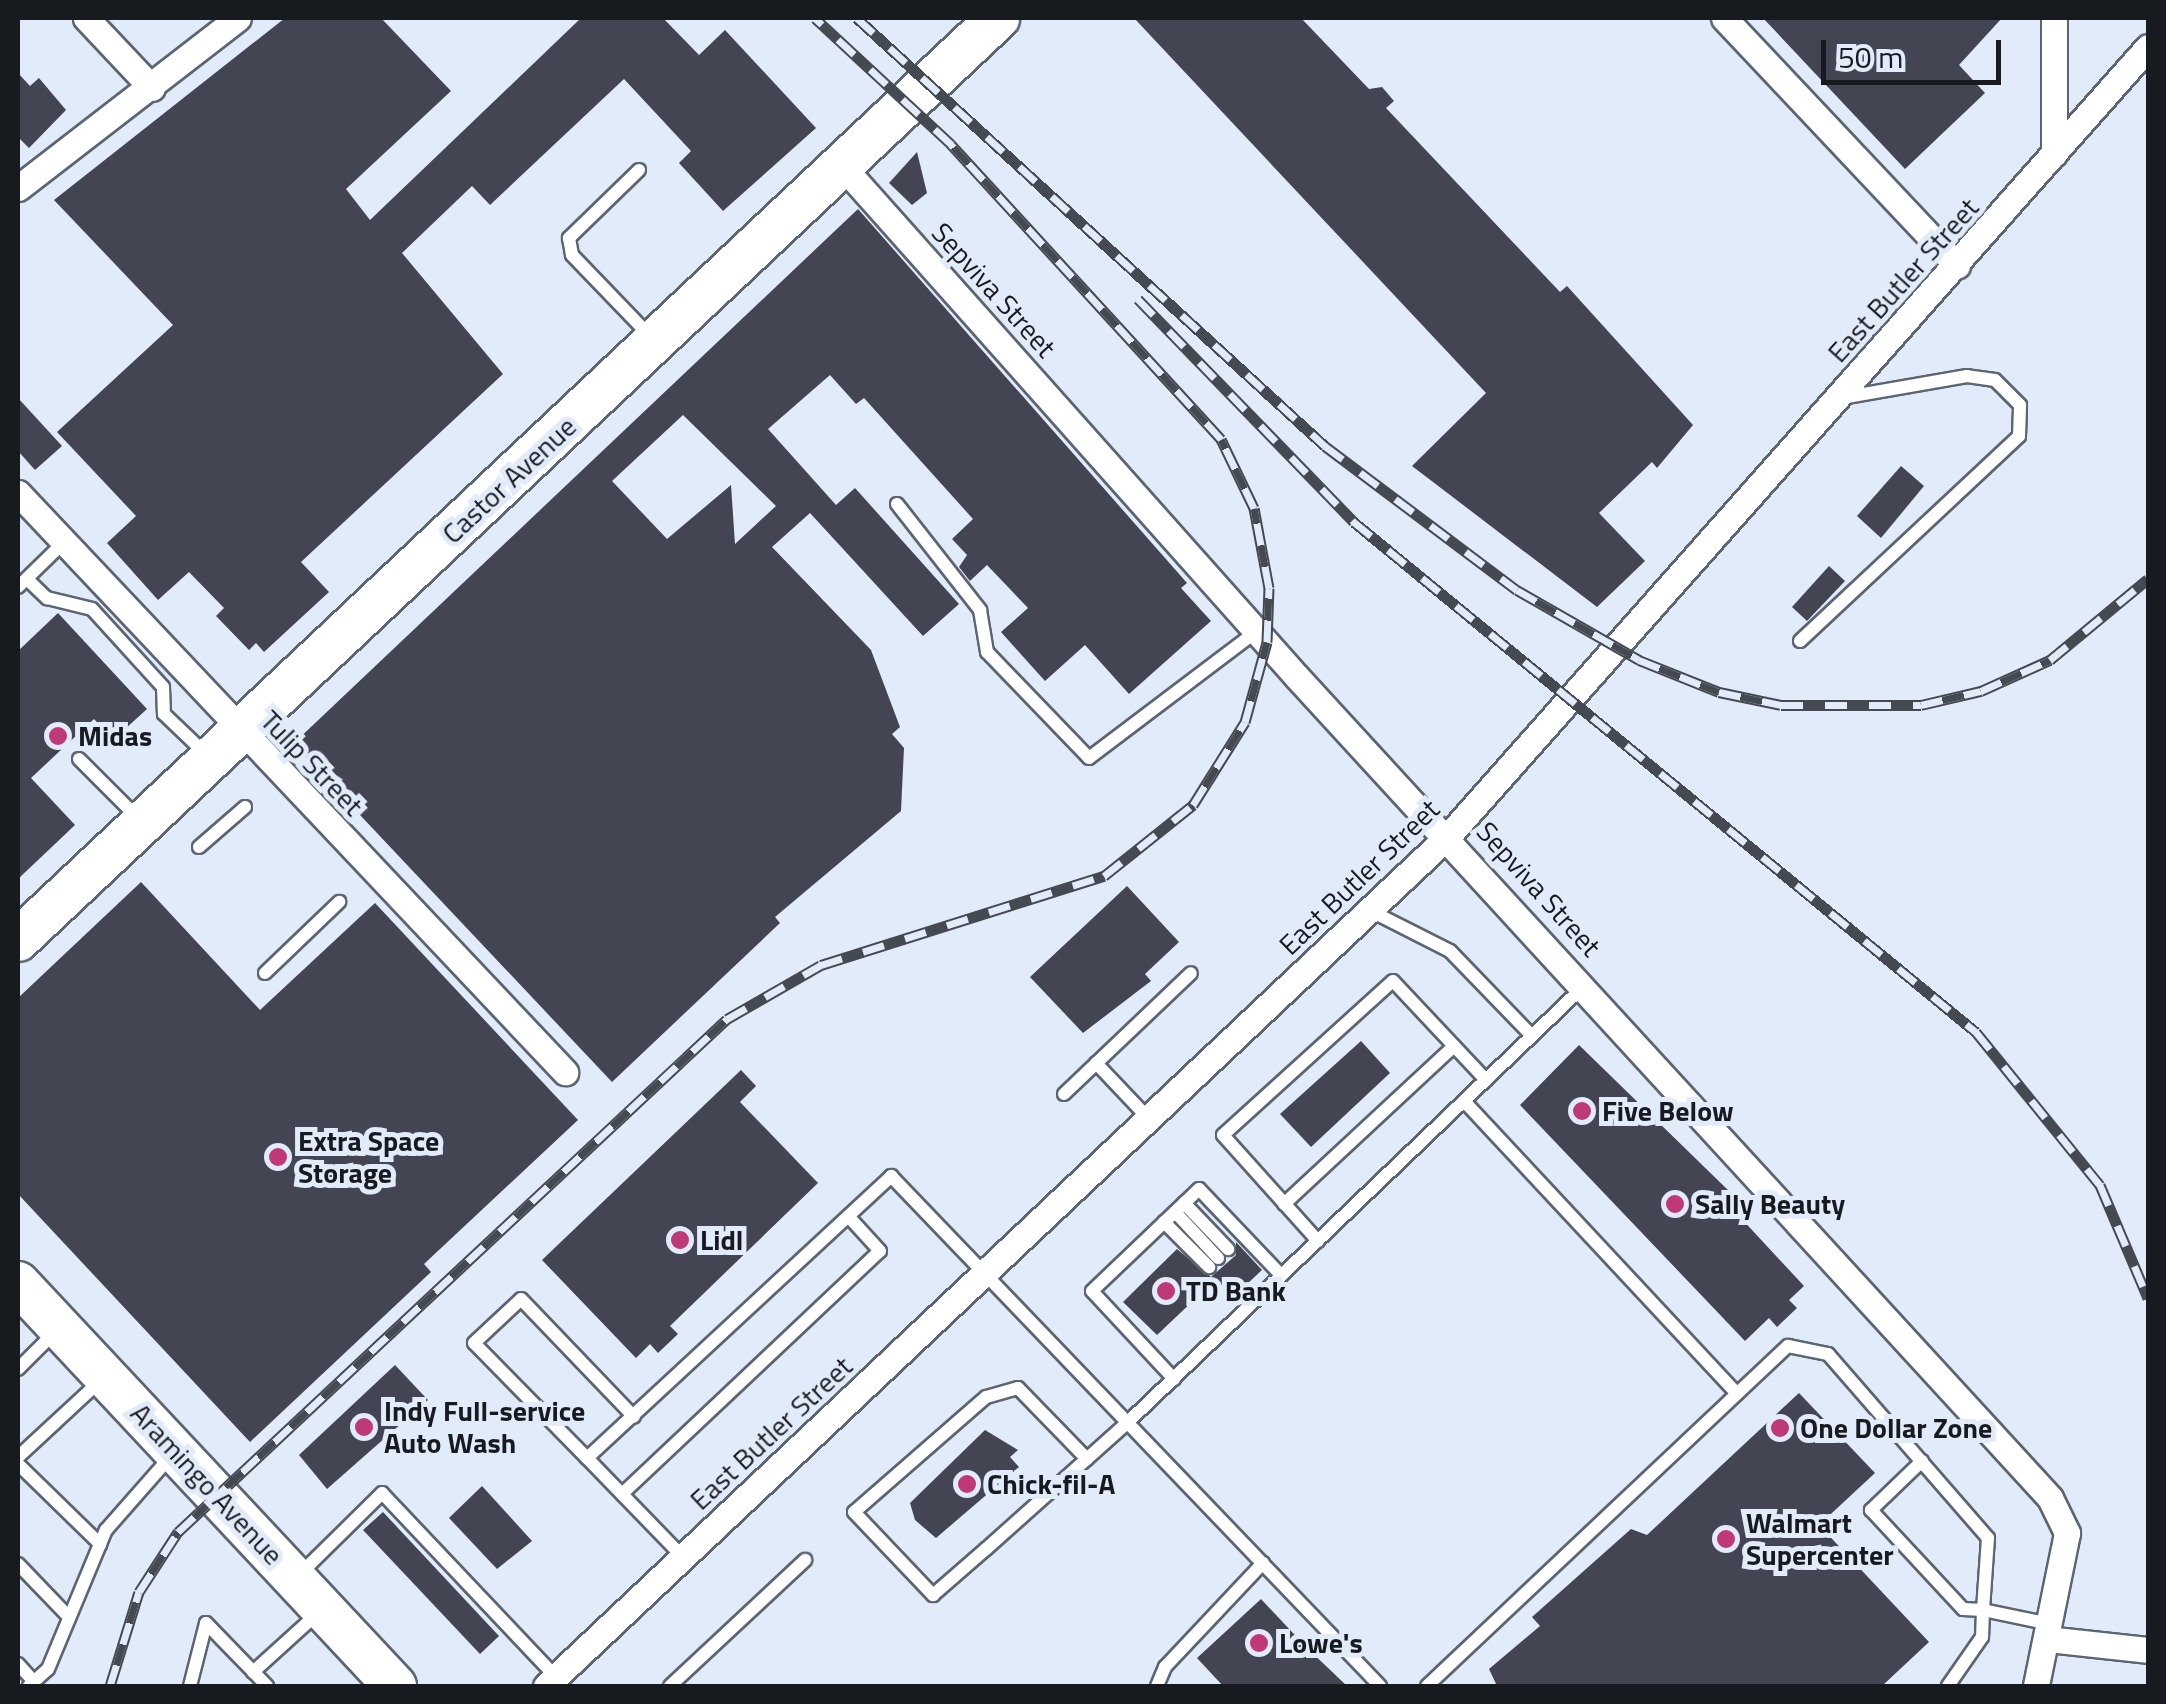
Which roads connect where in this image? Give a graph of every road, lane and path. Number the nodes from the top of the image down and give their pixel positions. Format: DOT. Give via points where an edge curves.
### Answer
graph roads {
  1 [pos="86,18"];
  2 [pos="238,18"];
  3 [pos="998,18"];
  4 [pos="1724,18"];
  5 [pos="2054,18"];
  6 [pos="2148,47"];
  7 [pos="152,88"];
  8 [pos="2054,154"];
  9 [pos="844,168"];
  10 [pos="638,170"];
  11 [pos="20,182"];
  12 [pos="1956,265"];
  13 [pos="656,343"];
  14 [pos="1837,399"];
  15 [pos="18,494"];
  16 [pos="897,504"];
  17 [pos="63,543"];
  18 [pos="22,583"];
  19 [pos="1258,631"];
  20 [pos="1800,641"];
  21 [pos="225,745"];
  22 [pos="79,759"];
  23 [pos="245,807"];
  24 [pos="142,823"];
  25 [pos="1449,835"];
  26 [pos="199,846"];
  27 [pos="339,902"];
  28 [pos="1370,910"];
  29 [pos="18,940"];
  30 [pos="1191,973"];
  31 [pos="265,974"];
  32 [pos="1585,985"];
  33 [pos="1532,1036"];
  34 [pos="1454,1046"];
  35 [pos="1096,1063"];
  36 [pos="565,1072"];
  37 [pos="1486,1080"];
  38 [pos="1064,1094"];
  39 [pos="1464,1101"];
  40 [pos="1148,1118"];
  41 [pos="1284,1204"];
  42 [pos="1175,1212"];
  43 [pos="849,1217"];
  44 [pos="1318,1241"];
  45 [pos="986,1272"];
  46 [pos="1280,1274"];
  47 [pos="18,1283"];
  48 [pos="1257,1299"];
  49 [pos="59,1328"];
  50 [pos="18,1369"];
  51 [pos="105,1376"];
  52 [pos="1174,1379"];
  53 [pos="1737,1394"];
  54 [pos="634,1417"];
  55 [pos="1128,1422"];
  56 [pos="176,1451"];
  57 [pos="587,1458"];
  58 [pos="1087,1459"];
  59 [pos="18,1461"];
  60 [pos="1922,1461"];
  61 [pos="622,1494"];
  62 [pos="100,1544"];
  63 [pos="683,1557"];
  64 [pos="805,1560"];
  65 [pos="1263,1563"];
  66 [pos="18,1564"];
  67 [pos="310,1593"];
  68 [pos="1983,1610"];
  69 [pos="69,1617"];
  70 [pos="2049,1632"];
  71 [pos="2148,1650"];
  72 [pos="18,1664"];
  73 [pos="48,1669"];
  74 [pos="253,1672"];
  75 [pos="550,1682"];
  76 [pos="31,1684"];
  77 [pos="48,1686"];
  78 [pos="190,1686"];
  79 [pos="266,1686"];
  80 [pos="396,1686"];
  81 [pos="670,1686"];
  82 [pos="1156,1686"];
  83 [pos="1380,1686"];
  84 [pos="1427,1686"];
  85 [pos="1948,1686"];
  86 [pos="2036,1686"];
  1 -- 7 [label="street"];
  2 -- 7 [label="street"];
  3 -- 9 [label="main road, Castor Avenue"];
  4 -- 12 [label="street"];
  5 -- 8 [label="street"];
  6 -- 8 [label="street, East Butler Street"];
  7 -- 11 [label="street"];
  8 -- 12 [label="street, East Butler Street"];
  9 -- 13 [label="main road, Castor Avenue"];
  9 -- 19 [label="street, Sepviva Street"];
  10 -- 13 [label="lane" via="570,238 572,255"];
  12 -- 14 [label="street, East Butler Street"];
  13 -- 21 [label="main road, Castor Avenue"];
  14 -- 20 [label="lane" via="1967,376 1995,380 2020,405 2019,436"];
  14 -- 25 [label="street, East Butler Street"];
  15 -- 17 [label="street, Tulip Street"];
  16 -- 19 [label="lane" via="980,610 987,652 1089,758"];
  17 -- 18 [label="lane"];
  17 -- 21 [label="street, Tulip Street"];
  18 -- 21 [label="lane" via="47,598 92,609 164,687 164,714"];
  19 -- 25 [label="street, Sepviva Street"];
  21 -- 24 [label="main road, Castor Avenue"];
  21 -- 36 [label="street, Tulip Street"];
  22 -- 24 [label="lane"];
  23 -- 26 [label="lane"];
  24 -- 29 [label="main road, Castor Avenue"];
  25 -- 28 [label="street, East Butler Street"];
  25 -- 32 [label="street, Sepviva Street"];
  27 -- 31 [label="lane"];
  28 -- 33 [label="lane" via="1450,952"];
  28 -- 40 [label="street, East Butler Street"];
  30 -- 35 [label="lane"];
  32 -- 33 [label="lane"];
  32 -- 70 [label="street, Sepviva Street" via="2050,1498 2067,1532"];
  33 -- 37 [label="lane"];
  34 -- 37 [label="lane"];
  34 -- 41 [label="lane"];
  34 -- 41 [label="lane" via="1393,982 1223,1135"];
  35 -- 38 [label="lane"];
  35 -- 40 [label="lane"];
  37 -- 39 [label="lane"];
  39 -- 44 [label="lane"];
  39 -- 53 [label="lane"];
  40 -- 45 [label="street, East Butler Street"];
  41 -- 44 [label="lane"];
  42 -- 42 [label="lane" via="1218,1258"];
  42 -- 46 [label="lane" via="1199,1189"];
  42 -- 52 [label="lane" via="1092,1291"];
  43 -- 45 [label="lane" via="891,1176"];
  43 -- 54 [label="lane"];
  43 -- 61 [label="lane" via="880,1251"];
  44 -- 46 [label="lane"];
  45 -- 55 [label="lane"];
  45 -- 63 [label="street, East Butler Street"];
  46 -- 48 [label="lane"];
  47 -- 49 [label="main road, Aramingo Avenue"];
  48 -- 48 [label="lane" via="1244,1287"];
  48 -- 52 [label="lane"];
  49 -- 50 [label="lane"];
  49 -- 51 [label="main road, Aramingo Avenue"];
  51 -- 56 [label="main road, Aramingo Avenue"];
  51 -- 59 [label="lane"];
  52 -- 55 [label="lane"];
  53 -- 60 [label="lane" via="1788,1346 1828,1354"];
  53 -- 84 [label="lane"];
  54 -- 57 [label="lane"];
  54 -- 57 [label="lane" via="521,1299 474,1342"];
  55 -- 58 [label="lane"];
  55 -- 65 [label="lane"];
  56 -- 62 [label="lane"];
  56 -- 67 [label="main road, Aramingo Avenue"];
  57 -- 61 [label="lane"];
  58 -- 58 [label="lane" via="933,1595 854,1512 986,1397 1018,1388"];
  59 -- 62 [label="lane"];
  60 -- 68 [label="lane" via="1988,1538"];
  60 -- 68 [label="lane" via="1871,1510 1963,1608"];
  61 -- 63 [label="lane"];
  62 -- 69 [label="lane"];
  63 -- 75 [label="street, East Butler Street"];
  64 -- 81 [label="lane"];
  65 -- 82 [label="lane" via="1165,1667"];
  65 -- 83 [label="lane"];
  66 -- 69 [label="lane"];
  67 -- 74 [label="lane"];
  67 -- 75 [label="lane" via="382,1492"];
  67 -- 80 [label="main road, Aramingo Avenue"];
  68 -- 70 [label="lane"];
  68 -- 85 [label="lane" via="1982,1637"];
  69 -- 73 [label="lane"];
  70 -- 71 [label="street"];
  70 -- 86 [label="street, Sepviva Street"];
  72 -- 76 [label="lane"];
  73 -- 76 [label="lane"];
  73 -- 77 [label="lane"];
  74 -- 78 [label="lane" via="206,1624"];
  74 -- 79 [label="lane"];
}
